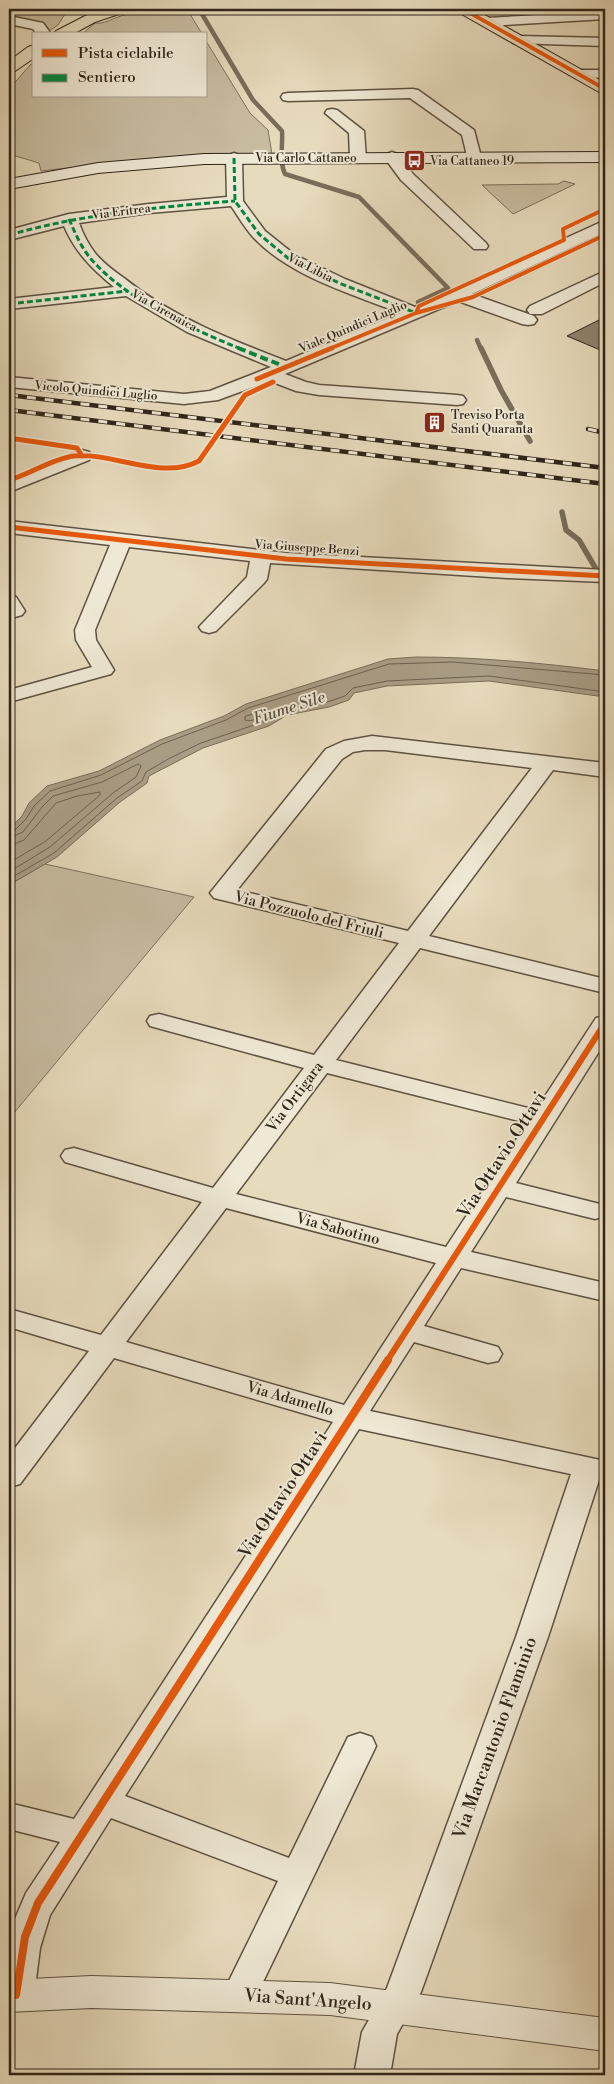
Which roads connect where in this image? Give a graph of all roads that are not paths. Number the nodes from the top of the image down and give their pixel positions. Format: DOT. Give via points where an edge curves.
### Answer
graph roads {
  1 [pos="26,9"];
  2 [pos="71,9"];
  3 [pos="120,9"];
  4 [pos="463,9"];
  5 [pos="9,12"];
  6 [pos="605,15"];
  7 [pos="9,20"];
  8 [pos="487,22"];
  9 [pos="42,32"];
  10 [pos="62,32"];
  11 [pos="64,32"];
  12 [pos="518,40"];
  13 [pos="605,42"];
  14 [pos="32,51"];
  15 [pos="9,68"];
  16 [pos="579,74"];
  17 [pos="605,74"];
  18 [pos="605,88"];
  19 [pos="288,97"];
  20 [pos="332,113"];
  21 [pos="392,157"];
  22 [pos="473,157"];
  23 [pos="605,157"];
  24 [pos="234,158"];
  25 [pos="358,158"];
  26 [pos="9,184"];
  27 [pos="235,200"];
  28 [pos="69,219"];
  29 [pos="604,227"];
  30 [pos="9,235"];
  31 [pos="480,246"];
  32 [pos="605,276"];
  33 [pos="128,291"];
  34 [pos="458,295"];
  35 [pos="9,304"];
  36 [pos="416,313"];
  37 [pos="286,367"];
  38 [pos="269,374"];
  39 [pos="9,382"];
  40 [pos="184,399"];
  41 [pos="457,400"];
  42 [pos="82,456"];
  43 [pos="9,486"];
  44 [pos="9,527"];
  45 [pos="121,541"];
  46 [pos="261,556"];
  47 [pos="605,576"];
  48 [pos="209,627"];
  49 [pos="9,696"];
  50 [pos="547,763"];
  51 [pos="605,770"];
  52 [pos="413,940"];
  53 [pos="605,986"];
  54 [pos="159,1021"];
  55 [pos="605,1023"];
  56 [pos="320,1064"];
  57 [pos="543,1119"];
  58 [pos="74,1156"];
  59 [pos="500,1187"];
  60 [pos="219,1198"];
  61 [pos="595,1211"];
  62 [pos="454,1258"];
  63 [pos="605,1292"];
  64 [pos="9,1318"];
  65 [pos="407,1331"];
  66 [pos="107,1347"];
  67 [pos="488,1354"];
  68 [pos="351,1417"];
  69 [pos="597,1469"];
  70 [pos="9,1477"];
  71 [pos="360,1746"];
  72 [pos="104,1802"];
  73 [pos="9,1816"];
  74 [pos="83,1834"];
  75 [pos="298,1875"];
  76 [pos="240,1995"];
  77 [pos="12,1996"];
  78 [pos="394,2006"];
  79 [pos="605,2035"];
  80 [pos="372,2075"];
  1 -- 5 [label="street"];
  2 -- 10 [label="main road" via="73,17"];
  3 -- 11 [label="main road"];
  4 -- 8 [label="main road"];
  6 -- 8 [label="street"];
  7 -- 9 [label="street" via="38,26"];
  8 -- 12 [label="main road"];
  12 -- 13 [label="street"];
  12 -- 16 [label="main road"];
  14 -- 15 [label="main road"];
  16 -- 17 [label="street"];
  16 -- 18 [label="main road"];
  19 -- 22 [label="street" via="413,93 469,133"];
  20 -- 25 [label="street" via="356,132"];
  21 -- 22 [label="main road, Via Carlo Cattaneo"];
  21 -- 25 [label="main road, Via Carlo Cattaneo"];
  21 -- 31 [label="street" via="407,177"];
  22 -- 23 [label="main road, Via Carlo Cattaneo"];
  24 -- 25 [label="main road, Via Carlo Cattaneo"];
  24 -- 26 [label="main road, Via Carlo Cattaneo" via="135,164 36,177"];
  24 -- 27 [label="street"];
  27 -- 28 [label="street, Via Eritrea"];
  27 -- 36 [label="street, Via Libia" via="259,234 289,260"];
  28 -- 30 [label="street, Via Eritrea"];
  28 -- 33 [label="street, Via Cirenaica" via="90,258"];
  29 -- 34 [label="street, Viale Quindici Luglio"];
  32 -- 34 [label="street" via="532,315"];
  33 -- 35 [label="street"];
  33 -- 37 [label="street, Via Cirenaica" via="204,333"];
  34 -- 36 [label="street, Viale Quindici Luglio"];
  36 -- 37 [label="street, Viale Quindici Luglio"];
  37 -- 38 [label="street, Viale Quindici Luglio"];
  38 -- 40 [label="street, Viale Quindici Luglio" via="212,396"];
  38 -- 41 [label="street" via="319,390"];
  39 -- 40 [label="street, Vicolo Quindici Luglio"];
  42 -- 43 [label="street"];
  44 -- 45 [label="street, Via Giuseppe Benzi"];
  45 -- 46 [label="street, Via Giuseppe Benzi"];
  45 -- 49 [label="street" via="86,630 86,640 104,670"];
  46 -- 47 [label="street, Via Giuseppe Benzi"];
  46 -- 48 [label="street, Via Giuseppe Benzi" via="258,580"];
  50 -- 51 [label="street"];
  50 -- 52 [label="street, Via Ortigara"];
  50 -- 52 [label="street, Via Pozzuolo del Friuli" via="385,743 361,743 341,748 222,893"];
  52 -- 53 [label="street, Via Pozzuolo del Friuli"];
  52 -- 56 [label="street, Via Ortigara"];
  54 -- 56 [label="street"];
  55 -- 57 [label="street, Via Ottavio Ottavi"];
  56 -- 57 [label="street"];
  56 -- 60 [label="street, Via Ortigara"];
  57 -- 59 [label="street, Via Ottavio Ottavi"];
  58 -- 60 [label="street, Via Sabotino"];
  59 -- 61 [label="street"];
  59 -- 62 [label="street, Via Ottavio Ottavi"];
  60 -- 62 [label="street, Via Sabotino"];
  60 -- 66 [label="street, Via Ortigara"];
  62 -- 63 [label="street, Via Sabotino"];
  62 -- 65 [label="street, Via Ottavio Ottavi"];
  64 -- 66 [label="street, Via Adamello"];
  65 -- 67 [label="street"];
  65 -- 68 [label="street, Via Ottavio Ottavi"];
  66 -- 68 [label="street, Via Adamello"];
  66 -- 70 [label="street, Via Ortigara"];
  68 -- 69 [label="street, Via Adamello"];
  68 -- 72 [label="street, Via Ottavio Ottavi"];
  69 -- 78 [label="street, Via Marcantonio Flaminio" via="403,1992"];
  71 -- 75 [label="street"];
  72 -- 74 [label="street, Via Ottavio Ottavi"];
  72 -- 75 [label="street"];
  73 -- 74 [label="street"];
  74 -- 77 [label="street, Via Ottavio Ottavi" via="29,1920"];
  75 -- 76 [label="street"];
  76 -- 77 [label="main road, Via Sant'Angelo" via="91,1992"];
  76 -- 78 [label="main road, Via Sant'Angelo"];
  78 -- 79 [label="main road, Via Sant'Angelo"];
  78 -- 80 [label="street, Via Marcantonio Flaminio" via="380,2032"];
}
